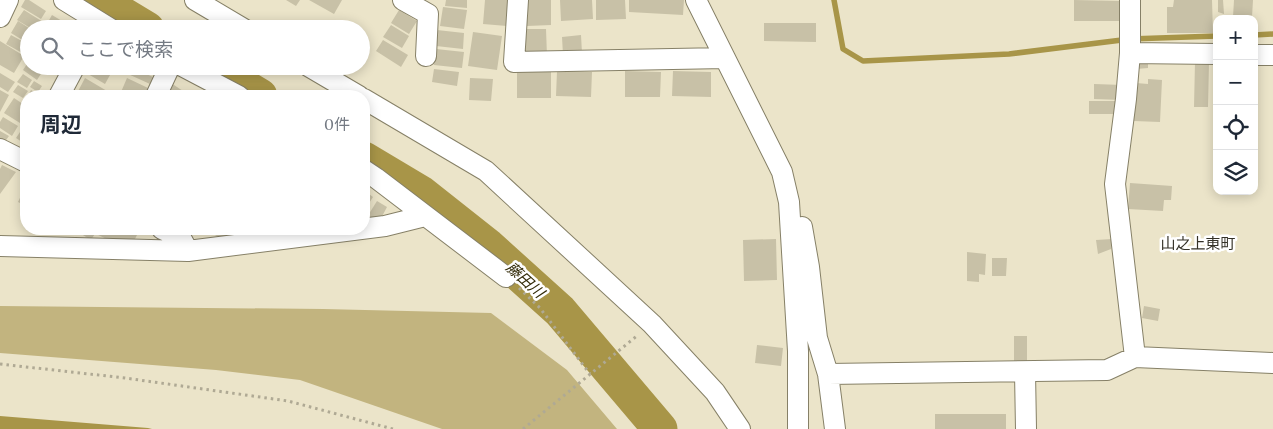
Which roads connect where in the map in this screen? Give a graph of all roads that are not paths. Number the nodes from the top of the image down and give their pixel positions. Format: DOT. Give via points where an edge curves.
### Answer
graph roads {
  1 [pos="8,0"];
  2 [pos="64,0"];
  3 [pos="195,0"];
  4 [pos="403,0"];
  5 [pos="518,0"];
  6 [pos="696,0"];
  7 [pos="1130,0"];
  8 [pos="430,7"];
  9 [pos="0,17"];
  10 [pos="91,20"];
  11 [pos="229,20"];
  12 [pos="1130,52"];
  13 [pos="1213,54"];
  14 [pos="1258,55"];
  15 [pos="1273,55"];
  16 [pos="426,56"];
  17 [pos="725,58"];
  18 [pos="70,75"];
  19 [pos="166,75"];
  20 [pos="199,75"];
  21 [pos="323,75"];
  22 [pos="62,90"];
  23 [pos="159,90"];
  24 [pos="228,90"];
  25 [pos="349,90"];
  26 [pos="370,103"];
  27 [pos="0,149"];
  28 [pos="20,158"];
  29 [pos="370,174"];
  30 [pos="790,202"];
  31 [pos="425,216"];
  32 [pos="370,227"];
  33 [pos="247,235"];
  34 [pos="185,239"];
  35 [pos="0,246"];
  36 [pos="506,277"];
  37 [pos="1135,357"];
  38 [pos="1273,363"];
  39 [pos="1024,372"];
  40 [pos="828,374"];
  41 [pos="740,429"];
  42 [pos="798,429"];
  43 [pos="835,429"];
  44 [pos="1026,429"];
  1 -- 9 [label="street"];
  2 -- 10 [label="street"];
  3 -- 11 [label="street"];
  4 -- 8 [label="street"];
  5 -- 17 [label="street" via="514,62"];
  6 -- 17 [label="street"];
  7 -- 12 [label="street"];
  8 -- 16 [label="street"];
  12 -- 13 [label="street"];
  12 -- 37 [label="street" via="1115,184"];
  14 -- 15 [label="street"];
  17 -- 30 [label="street" via="782,172"];
  18 -- 22 [label="street"];
  19 -- 23 [label="street"];
  20 -- 24 [label="street"];
  21 -- 25 [label="street"];
  26 -- 41 [label="street" via="486,171 652,324 715,392"];
  27 -- 28 [label="street"];
  29 -- 31 [label="street"];
  30 -- 40 [label="street" via="799,209 817,338"];
  30 -- 42 [label="street" via="798,351"];
  31 -- 32 [label="street"];
  31 -- 36 [label="street"];
  33 -- 34 [label="street"];
  34 -- 35 [label="street"];
  37 -- 38 [label="street"];
  37 -- 39 [label="street" via="1107,370"];
  39 -- 40 [label="street"];
  39 -- 44 [label="street"];
  40 -- 43 [label="street"];
}
